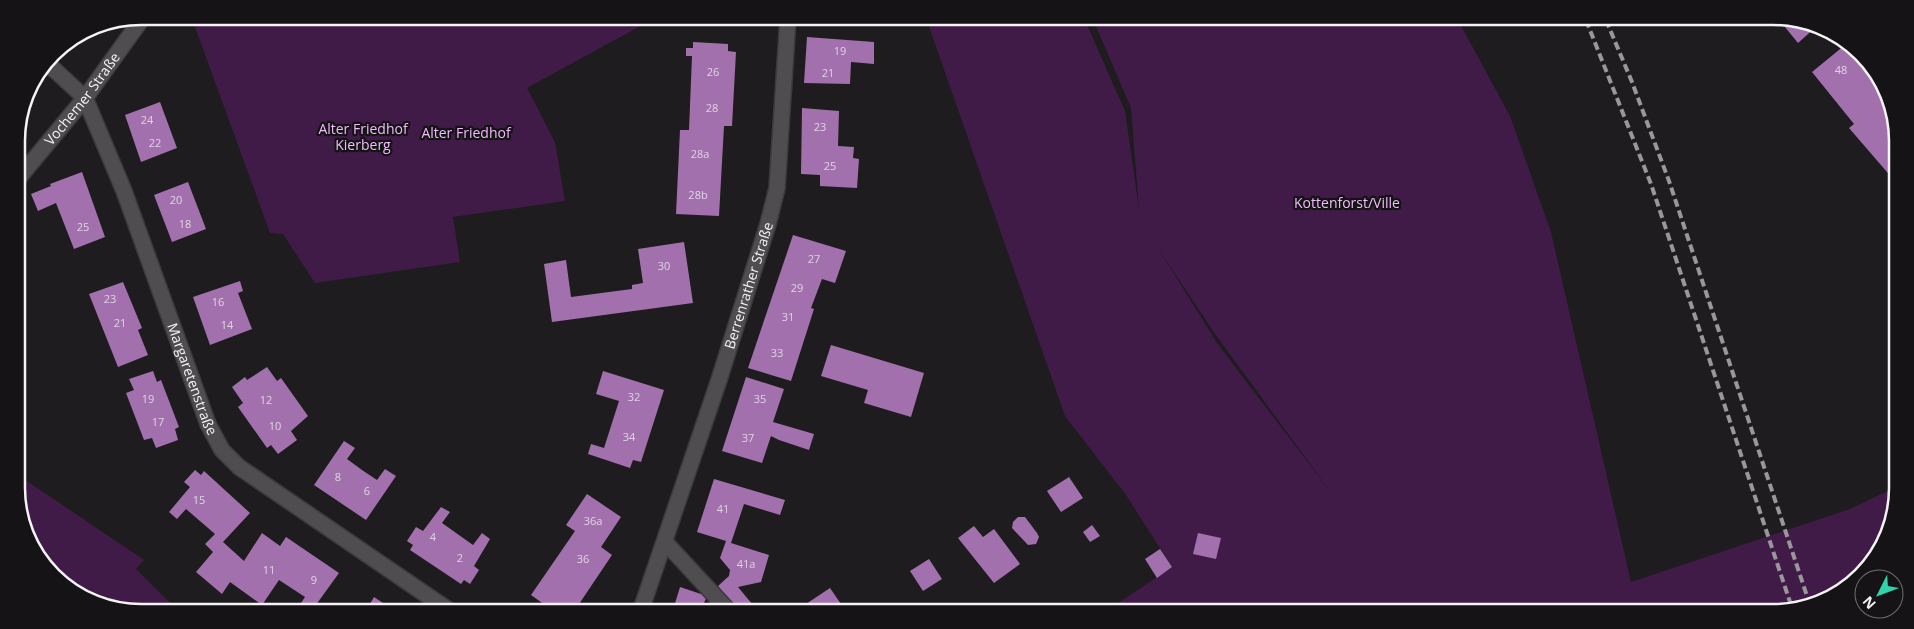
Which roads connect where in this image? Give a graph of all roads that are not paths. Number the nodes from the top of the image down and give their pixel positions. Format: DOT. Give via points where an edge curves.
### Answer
graph roads {
  1 [pos="137,25"];
  2 [pos="788,25"];
  3 [pos="52,67"];
  4 [pos="85,98"];
  5 [pos="25,170"];
  6 [pos="665,542"];
  7 [pos="440,604"];
  8 [pos="644,604"];
  9 [pos="722,604"];
  1 -- 4 [label="street, Vochemer Straße"];
  2 -- 6 [label="street, Berrenrather Straße" via="777,188"];
  3 -- 4 [label="street, Margaretenstraße"];
  4 -- 5 [label="street, Vochemer Straße"];
  4 -- 7 [label="street, Margaretenstraße" via="124,191 208,424 222,450 239,466"];
  6 -- 8 [label="street, Berrenrather Straße"];
  6 -- 9 [label="street"];
}
